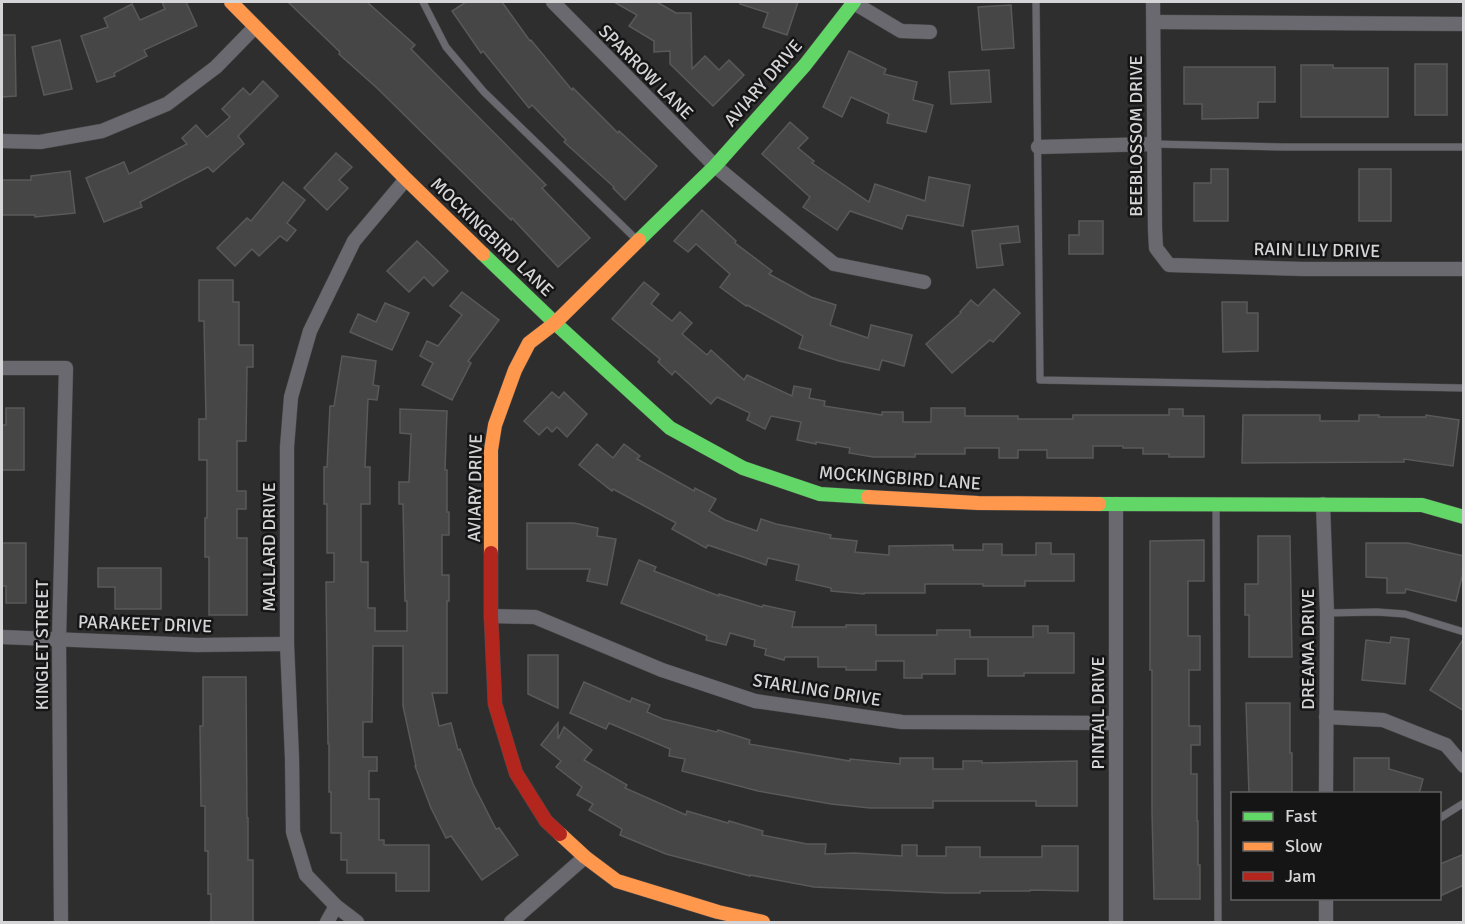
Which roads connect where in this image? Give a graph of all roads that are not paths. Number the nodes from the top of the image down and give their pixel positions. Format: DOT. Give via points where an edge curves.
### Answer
graph roads {
  1 [pos="231,2"];
  2 [pos="423,2"];
  3 [pos="553,2"];
  4 [pos="854,2"];
  5 [pos="1036,2"];
  6 [pos="1154,2"];
  7 [pos="1154,22"];
  8 [pos="1464,24"];
  9 [pos="255,27"];
  10 [pos="930,32"];
  11 [pos="2,141"];
  12 [pos="1154,144"];
  13 [pos="1038,147"];
  14 [pos="1464,147"];
  15 [pos="715,166"];
  16 [pos="406,179"];
  17 [pos="638,241"];
  18 [pos="1169,265"];
  19 [pos="1464,269"];
  20 [pos="924,282"];
  21 [pos="555,323"];
  22 [pos="2,368"];
  23 [pos="1464,388"];
  24 [pos="1216,503"];
  25 [pos="1116,504"];
  26 [pos="1323,504"];
  27 [pos="1464,517"];
  28 [pos="1327,613"];
  29 [pos="491,616"];
  30 [pos="1464,632"];
  31 [pos="2,637"];
  32 [pos="58,639"];
  33 [pos="287,644"];
  34 [pos="1326,717"];
  35 [pos="1116,723"];
  36 [pos="1464,766"];
  37 [pos="1326,792"];
  38 [pos="1464,803"];
  39 [pos="1441,817"];
  40 [pos="585,857"];
  41 [pos="1326,900"];
  42 [pos="336,906"];
  43 [pos="717,917"];
  44 [pos="61,922"];
  45 [pos="327,922"];
  46 [pos="357,922"];
  47 [pos="511,922"];
  48 [pos="763,922"];
  49 [pos="1116,922"];
  50 [pos="1218,922"];
  51 [pos="1326,922"];
  1 -- 9 [label="street, MOCKINGBIRD LANE"];
  2 -- 17 [label="lane" via="446,47 484,92"];
  3 -- 15 [label="street, SPARROW LANE"];
  4 -- 10 [label="street" via="901,31"];
  4 -- 15 [label="street, AVIARY DRIVE" via="805,65"];
  5 -- 13 [label="lane"];
  6 -- 7 [label="street, BEEBLOSSOM DRIVE"];
  7 -- 8 [label="street"];
  7 -- 12 [label="street, BEEBLOSSOM DRIVE"];
  9 -- 11 [label="street" via="216,67 167,104 102,130 40,142"];
  9 -- 16 [label="street, MOCKINGBIRD LANE"];
  12 -- 13 [label="street"];
  12 -- 14 [label="lane"];
  12 -- 18 [label="street, BEEBLOSSOM DRIVE" via="1156,248"];
  13 -- 23 [label="lane" via="1040,380"];
  15 -- 17 [label="street, AVIARY DRIVE"];
  15 -- 20 [label="street, SPARROW LANE" via="834,264"];
  16 -- 21 [label="street, MOCKINGBIRD LANE"];
  16 -- 33 [label="street, MALLARD DRIVE" via="354,241 310,331 291,397 287,447"];
  17 -- 21 [label="street, AVIARY DRIVE"];
  18 -- 19 [label="street, RAIN LILY DRIVE"];
  21 -- 25 [label="street, MOCKINGBIRD LANE" via="670,428 743,468 820,494 978,503"];
  21 -- 29 [label="street, AVIARY DRIVE" via="529,343 495,425 491,450"];
  22 -- 32 [label="street, KINGLET STREET" via="66,368"];
  24 -- 25 [label="street, MOCKINGBIRD LANE"];
  24 -- 26 [label="street, MOCKINGBIRD LANE"];
  24 -- 50 [label="lane"];
  25 -- 35 [label="street, PINTAIL DRIVE"];
  26 -- 27 [label="street, MOCKINGBIRD LANE" via="1422,505"];
  26 -- 28 [label="street, DREAMA DRIVE"];
  28 -- 30 [label="lane" via="1405,614"];
  28 -- 34 [label="street, DREAMA DRIVE"];
  29 -- 35 [label="street, STARLING DRIVE" via="535,617 662,670 755,701 902,722"];
  29 -- 40 [label="street, AVIARY DRIVE" via="495,704 516,773 546,821"];
  31 -- 32 [label="street, PARAKEET DRIVE"];
  32 -- 33 [label="street, PARAKEET DRIVE"];
  32 -- 44 [label="street, KINGLET STREET"];
  33 -- 42 [label="street, MALLARD DRIVE" via="293,832 306,875"];
  34 -- 36 [label="street" via="1383,720 1446,745"];
  34 -- 37 [label="street, DREAMA DRIVE"];
  35 -- 49 [label="street, PINTAIL DRIVE"];
  38 -- 39 [label="lane"];
  40 -- 43 [label="street, AVIARY DRIVE" via="617,881"];
  40 -- 47 [label="street"];
  41 -- 51 [label="street"];
  42 -- 45 [label="street"];
  42 -- 46 [label="street, MALLARD DRIVE"];
  43 -- 48 [label="street, AVIARY DRIVE"];
}
